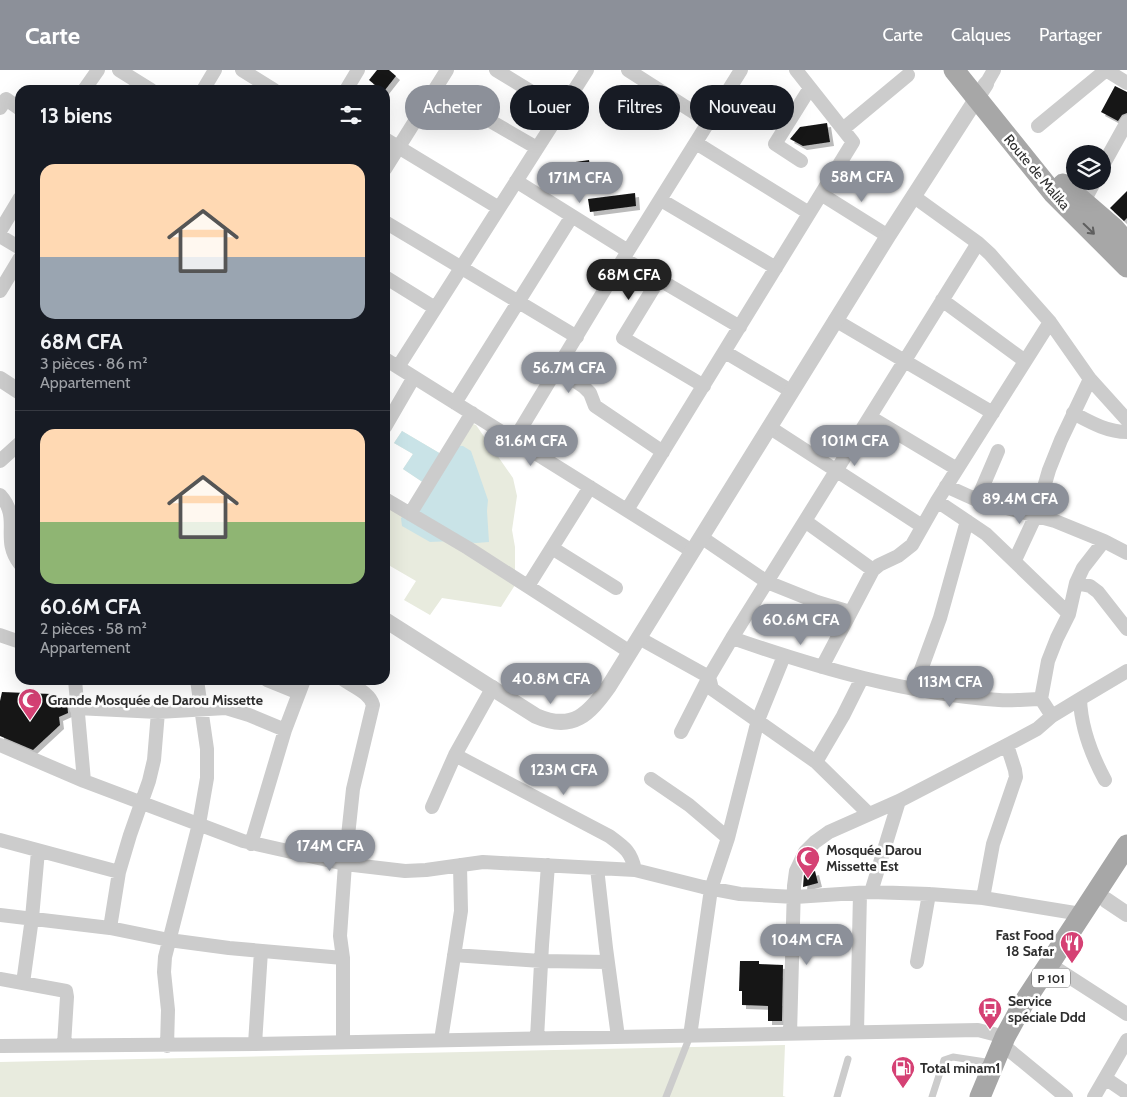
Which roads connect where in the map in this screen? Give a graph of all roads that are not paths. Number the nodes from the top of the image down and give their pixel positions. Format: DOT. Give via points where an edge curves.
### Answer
graph roads {
  1 [pos="98,70"];
  2 [pos="119,70"];
  3 [pos="215,70"];
  4 [pos="242,70"];
  5 [pos="358,70"];
  6 [pos="447,70"];
  7 [pos="496,70"];
  8 [pos="587,70"];
  9 [pos="628,70"];
  10 [pos="741,70"];
  11 [pos="954,70"];
  12 [pos="1106,70"];
  13 [pos="798,71"];
  14 [pos="908,75"];
  15 [pos="983,81"];
  16 [pos="1127,83"];
  17 [pos="88,85"];
  18 [pos="143,85"];
  19 [pos="205,85"];
  20 [pos="266,85"];
  21 [pos="349,85"];
  22 [pos="438,85"];
  23 [pos="520,85"];
  24 [pos="577,85"];
  25 [pos="732,85"];
  26 [pos="810,88"];
  27 [pos="2,101"];
  28 [pos="15,107"];
  29 [pos="690,110"];
  30 [pos="1127,122"];
  31 [pos="1038,126"];
  32 [pos="500,127"];
  33 [pos="843,129"];
  34 [pos="410,130"];
  35 [pos="548,130"];
  36 [pos="704,130"];
  37 [pos="1118,140"];
  38 [pos="390,142"];
  39 [pos="696,143"];
  40 [pos="399,148"];
  41 [pos="537,148"];
  42 [pos="1127,151"];
  43 [pos="1111,152"];
  44 [pos="802,161"];
  45 [pos="390,162"];
  46 [pos="516,181"];
  47 [pos="1090,190"];
  48 [pos="821,194"];
  49 [pos="913,196"];
  50 [pos="661,200"];
  51 [pos="1083,203"];
  52 [pos="15,206"];
  53 [pos="499,208"];
  54 [pos="810,213"];
  55 [pos="572,216"];
  56 [pos="390,225"];
  57 [pos="0,231"];
  58 [pos="0,236"];
  59 [pos="888,236"];
  60 [pos="1119,239"];
  61 [pos="978,243"];
  62 [pos="15,245"];
  63 [pos="626,255"];
  64 [pos="15,266"];
  65 [pos="461,267"];
  66 [pos="1127,267"];
  67 [pos="776,268"];
  68 [pos="659,279"];
  69 [pos="1127,279"];
  70 [pos="390,281"];
  71 [pos="0,290"];
  72 [pos="942,300"];
  73 [pos="518,302"];
  74 [pos="435,308"];
  75 [pos="835,320"];
  76 [pos="1050,322"];
  77 [pos="740,327"];
  78 [pos="577,337"];
  79 [pos="725,352"];
  80 [pos="905,361"];
  81 [pos="1025,361"];
  82 [pos="390,362"];
  83 [pos="398,367"];
  84 [pos="557,369"];
  85 [pos="414,377"];
  86 [pos="0,379"];
  87 [pos="1090,379"];
  88 [pos="15,386"];
  89 [pos="704,386"];
  90 [pos="791,391"];
  91 [pos="455,403"];
  92 [pos="993,412"];
  93 [pos="472,413"];
  94 [pos="1073,413"];
  95 [pos="870,416"];
  96 [pos="390,418"];
  97 [pos="1127,420"];
  98 [pos="769,427"];
  99 [pos="1127,432"];
  100 [pos="514,440"];
  101 [pos="15,448"];
  102 [pos="998,451"];
  103 [pos="663,452"];
  104 [pos="0,461"];
  105 [pos="957,469"];
  106 [pos="836,471"];
  107 [pos="946,486"];
  108 [pos="590,487"];
  109 [pos="0,495"];
  110 [pos="977,500"];
  111 [pos="936,501"];
  112 [pos="390,502"];
  113 [pos="628,510"];
  114 [pos="410,514"];
  115 [pos="1036,515"];
  116 [pos="805,521"];
  117 [pos="967,521"];
  118 [pos="922,526"];
  119 [pos="1104,541"];
  120 [pos="696,544"];
  121 [pos="552,548"];
  122 [pos="1127,553"];
  123 [pos="15,559"];
  124 [pos="1015,560"];
  125 [pos="872,570"];
  126 [pos="767,582"];
  127 [pos="1076,583"];
  128 [pos="528,586"];
  129 [pos="616,588"];
  130 [pos="850,612"];
  131 [pos="1069,614"];
  132 [pos="390,623"];
  133 [pos="1127,629"];
  134 [pos="0,635"];
  135 [pos="732,638"];
  136 [pos="15,640"];
  137 [pos="634,645"];
  138 [pos="784,656"];
  139 [pos="822,667"];
  140 [pos="1127,671"];
  141 [pos="709,677"];
  142 [pos="862,678"];
  143 [pos="74,685"];
  144 [pos="198,685"];
  145 [pos="352,685"];
  146 [pos="302,686"];
  147 [pos="493,687"];
  148 [pos="914,690"];
  149 [pos="1041,699"];
  150 [pos="1080,699"];
  151 [pos="76,708"];
  152 [pos="201,710"];
  153 [pos="158,712"];
  154 [pos="1052,716"];
  155 [pos="758,720"];
  156 [pos="285,730"];
  157 [pos="681,732"];
  158 [pos="0,745"];
  159 [pos="1007,745"];
  160 [pos="455,755"];
  161 [pos="816,762"];
  162 [pos="651,779"];
  163 [pos="1105,780"];
  164 [pos="84,781"];
  165 [pos="899,801"];
  166 [pos="141,802"];
  167 [pos="432,807"];
  168 [pos="869,814"];
  169 [pos="199,824"];
  170 [pos="728,838"];
  171 [pos="0,840"];
  172 [pos="250,844"];
  173 [pos="1127,845"];
  174 [pos="38,851"];
  175 [pos="345,864"];
  176 [pos="548,864"];
  177 [pos="460,866"];
  178 [pos="597,868"];
  179 [pos="1127,868"];
  180 [pos="635,870"];
  181 [pos="119,872"];
  182 [pos="711,888"];
  183 [pos="866,892"];
  184 [pos="928,894"];
  185 [pos="795,897"];
  186 [pos="982,898"];
  187 [pos="1106,900"];
  188 [pos="1081,914"];
  189 [pos="1127,914"];
  190 [pos="0,915"];
  191 [pos="32,918"];
  192 [pos="110,928"];
  193 [pos="169,940"];
  194 [pos="261,951"];
  195 [pos="454,955"];
  196 [pos="343,958"];
  197 [pos="541,961"];
  198 [pos="608,962"];
  199 [pos="917,962"];
  200 [pos="1057,969"];
  201 [pos="0,979"];
  202 [pos="24,984"];
  203 [pos="1127,1014"];
  204 [pos="857,1032"];
  205 [pos="790,1034"];
  206 [pos="690,1036"];
  207 [pos="618,1037"];
  208 [pos="537,1038"];
  209 [pos="441,1040"];
  210 [pos="1127,1040"];
  211 [pos="343,1042"];
  212 [pos="255,1044"];
  213 [pos="64,1045"];
  214 [pos="0,1046"];
  215 [pos="166,1046"];
  216 [pos="1003,1050"];
  217 [pos="848,1059"];
  218 [pos="1105,1078"];
  219 [pos="1127,1093"];
  220 [pos="666,1097"];
  221 [pos="837,1097"];
  222 [pos="932,1097"];
  223 [pos="980,1097"];
  224 [pos="992,1097"];
  225 [pos="1066,1097"];
  226 [pos="1094,1097"];
  1 -- 17 [label="street"];
  2 -- 18 [label="street"];
  3 -- 19 [label="street"];
  4 -- 20 [label="street"];
  5 -- 21 [label="street"];
  6 -- 22 [label="street"];
  7 -- 23 [label="street"];
  8 -- 24 [label="street"];
  9 -- 29 [label="street"];
  10 -- 25 [label="street"];
  11 -- 15 [label="main road, Route de Malika"];
  12 -- 16 [label="street"];
  12 -- 31 [label="street"];
  13 -- 26 [label="street"];
  14 -- 33 [label="street"];
  15 -- 49 [label="street"];
  15 -- 51 [label="main road, Route de Malika" via="1047,166"];
  15 -- 60 [label="main road, Route de Malika, one-way" via="1029,165 1053,193"];
  26 -- 33 [label="street"];
  26 -- 44 [label="street" via="775,144"];
  27 -- 28 [label="street"];
  30 -- 37 [label="street"];
  32 -- 41 [label="street"];
  33 -- 48 [label="street" via="853,142"];
  34 -- 40 [label="street"];
  35 -- 41 [label="street"];
  36 -- 39 [label="street"];
  37 -- 42 [label="street"];
  37 -- 43 [label="street"];
  38 -- 40 [label="street"];
  39 -- 50 [label="street"];
  39 -- 54 [label="street"];
  40 -- 45 [label="street"];
  40 -- 53 [label="street"];
  41 -- 46 [label="street"];
  46 -- 53 [label="street"];
  46 -- 55 [label="street"];
  47 -- 51 [label="street"];
  48 -- 54 [label="street"];
  48 -- 59 [label="street"];
  49 -- 59 [label="street"];
  49 -- 61 [label="street"];
  50 -- 63 [label="street"];
  50 -- 67 [label="street"];
  51 -- 60 [label="main road, Route de Malika"];
  52 -- 57 [label="street"];
  53 -- 65 [label="street"];
  54 -- 67 [label="street"];
  55 -- 63 [label="street"];
  55 -- 73 [label="street"];
  56 -- 65 [label="street"];
  58 -- 62 [label="street"];
  59 -- 75 [label="street"];
  60 -- 66 [label="main road, Route de Malika"];
  60 -- 69 [label="main road"];
  61 -- 72 [label="street"];
  61 -- 76 [label="street"];
  63 -- 68 [label="street"];
  63 -- 78 [label="street"];
  64 -- 71 [label="street"];
  65 -- 73 [label="street"];
  65 -- 74 [label="street"];
  67 -- 77 [label="street"];
  68 -- 77 [label="street"];
  68 -- 89 [label="street" via="623,338"];
  70 -- 74 [label="street"];
  72 -- 80 [label="street"];
  72 -- 81 [label="street"];
  73 -- 78 [label="street"];
  73 -- 91 [label="street"];
  74 -- 83 [label="street"];
  75 -- 80 [label="street"];
  75 -- 90 [label="street"];
  76 -- 81 [label="street"];
  76 -- 87 [label="street"];
  77 -- 79 [label="street"];
  78 -- 84 [label="street"];
  79 -- 89 [label="street"];
  79 -- 90 [label="street"];
  80 -- 92 [label="street"];
  80 -- 95 [label="street"];
  81 -- 92 [label="street"];
  82 -- 83 [label="street"];
  83 -- 85 [label="street"];
  84 -- 100 [label="street"];
  84 -- 103 [label="street" via="584,387 595,406"];
  85 -- 91 [label="street"];
  85 -- 96 [label="street"];
  86 -- 88 [label="street"];
  87 -- 94 [label="street"];
  87 -- 97 [label="street"];
  89 -- 103 [label="street"];
  90 -- 98 [label="street"];
  91 -- 93 [label="street"];
  92 -- 105 [label="street"];
  93 -- 100 [label="street"];
  93 -- 114 [label="street"];
  94 -- 99 [label="street" via="1092,423"];
  94 -- 115 [label="street" via="1049,470"];
  95 -- 105 [label="street"];
  95 -- 106 [label="street"];
  98 -- 106 [label="street"];
  98 -- 120 [label="street"];
  100 -- 108 [label="street"];
  101 -- 104 [label="street"];
  102 -- 110 [label="street"];
  103 -- 113 [label="street"];
  105 -- 107 [label="street"];
  106 -- 116 [label="street"];
  106 -- 118 [label="street"];
  107 -- 110 [label="street"];
  107 -- 111 [label="street"];
  108 -- 113 [label="street"];
  108 -- 121 [label="street"];
  109 -- 123 [label="street" via="9,513 8,551"];
  110 -- 115 [label="street"];
  111 -- 117 [label="street"];
  111 -- 118 [label="street"];
  112 -- 114 [label="street"];
  113 -- 120 [label="street"];
  114 -- 128 [label="street"];
  115 -- 119 [label="street"];
  115 -- 124 [label="street"];
  116 -- 125 [label="street"];
  116 -- 126 [label="street"];
  117 -- 124 [label="street"];
  117 -- 148 [label="street" via="940,618"];
  118 -- 125 [label="street" via="912,545"];
  119 -- 122 [label="street"];
  119 -- 127 [label="street" via="1082,568"];
  120 -- 126 [label="street"];
  120 -- 137 [label="street"];
  121 -- 128 [label="street"];
  121 -- 129 [label="street"];
  124 -- 131 [label="street"];
  125 -- 130 [label="street"];
  126 -- 130 [label="street"];
  126 -- 135 [label="street"];
  127 -- 131 [label="street"];
  127 -- 133 [label="street" via="1090,586 1098,592"];
  128 -- 137 [label="street"];
  130 -- 139 [label="street"];
  131 -- 149 [label="street" via="1048,660"];
  132 -- 147 [label="street"];
  134 -- 136 [label="street"];
  135 -- 138 [label="street"];
  135 -- 141 [label="street"];
  137 -- 141 [label="street"];
  137 -- 147 [label="street" via="598,702 585,715 574,720 556,722 544,719"];
  138 -- 139 [label="street"];
  138 -- 155 [label="street"];
  139 -- 142 [label="street"];
  140 -- 150 [label="street"];
  141 -- 155 [label="street" via="712,689"];
  141 -- 157 [label="street"];
  142 -- 148 [label="street"];
  142 -- 161 [label="street"];
  143 -- 151 [label="street"];
  144 -- 152 [label="street"];
  145 -- 175 [label="street" via="370,698 373,705 353,789"];
  146 -- 156 [label="street"];
  147 -- 160 [label="street"];
  148 -- 149 [label="street" via="1000,700"];
  149 -- 154 [label="street"];
  150 -- 154 [label="street"];
  150 -- 163 [label="street" via="1083,730"];
  151 -- 153 [label="street"];
  151 -- 164 [label="street"];
  152 -- 153 [label="street"];
  152 -- 156 [label="street" via="235,710"];
  152 -- 169 [label="street" via="207,749 207,778"];
  153 -- 166 [label="street" via="154,760"];
  154 -- 159 [label="street" via="1037,729"];
  155 -- 161 [label="street"];
  155 -- 170 [label="street"];
  156 -- 172 [label="street"];
  158 -- 164 [label="street"];
  159 -- 165 [label="street"];
  159 -- 186 [label="street" via="1016,777 993,844"];
  160 -- 167 [label="street"];
  160 -- 180 [label="street" via="610,836 633,857"];
  161 -- 168 [label="street"];
  162 -- 170 [label="street"];
  164 -- 166 [label="street"];
  165 -- 168 [label="street"];
  165 -- 183 [label="street"];
  166 -- 169 [label="street"];
  166 -- 181 [label="street"];
  168 -- 185 [label="street" via="829,832 805,852 796,871"];
  169 -- 172 [label="street"];
  169 -- 193 [label="street"];
  170 -- 182 [label="street"];
  171 -- 174 [label="street"];
  172 -- 175 [label="street"];
  173 -- 188 [label="main road, P 101"];
  174 -- 181 [label="street"];
  174 -- 191 [label="street"];
  175 -- 177 [label="street" via="404,871"];
  175 -- 196 [label="street" via="340,936"];
  176 -- 177 [label="street" via="483,862"];
  176 -- 178 [label="street"];
  176 -- 197 [label="street"];
  177 -- 195 [label="street" via="460,911"];
  178 -- 180 [label="street"];
  178 -- 198 [label="street"];
  179 -- 187 [label="main road, P 101"];
  180 -- 182 [label="street"];
  181 -- 192 [label="street"];
  182 -- 185 [label="street" via="740,894"];
  182 -- 206 [label="street"];
  183 -- 184 [label="street"];
  183 -- 185 [label="street"];
  183 -- 204 [label="street"];
  184 -- 186 [label="street"];
  184 -- 199 [label="street"];
  185 -- 205 [label="street"];
  186 -- 188 [label="street"];
  187 -- 189 [label="street"];
  187 -- 200 [label="main road, P 101"];
  188 -- 216 [label="main road, P 101" via="1023,1004"];
  190 -- 191 [label="street"];
  191 -- 192 [label="street"];
  191 -- 202 [label="street"];
  192 -- 193 [label="street"];
  193 -- 194 [label="street"];
  193 -- 215 [label="street" via="164,972 168,1010"];
  194 -- 196 [label="street"];
  194 -- 212 [label="street"];
  195 -- 197 [label="street"];
  195 -- 209 [label="street"];
  196 -- 211 [label="street"];
  197 -- 198 [label="street"];
  197 -- 208 [label="street"];
  198 -- 207 [label="street"];
  200 -- 203 [label="street"];
  200 -- 216 [label="main road, P 101"];
  201 -- 202 [label="street"];
  202 -- 213 [label="street" via="66,990"];
  204 -- 205 [label="street"];
  204 -- 216 [label="street" via="978,1030"];
  205 -- 206 [label="street"];
  206 -- 207 [label="street"];
  206 -- 220 [label="lane"];
  207 -- 208 [label="street"];
  208 -- 209 [label="street"];
  209 -- 211 [label="street"];
  210 -- 218 [label="street"];
  211 -- 212 [label="street"];
  212 -- 215 [label="street"];
  213 -- 214 [label="street"];
  213 -- 215 [label="street"];
  216 -- 222 [label="lane" via="944,1060"];
  216 -- 223 [label="main road, P 101"];
  216 -- 224 [label="main road, P 101"];
  216 -- 225 [label="street"];
  217 -- 221 [label="lane"];
  218 -- 219 [label="street"];
  218 -- 226 [label="street"];
}
